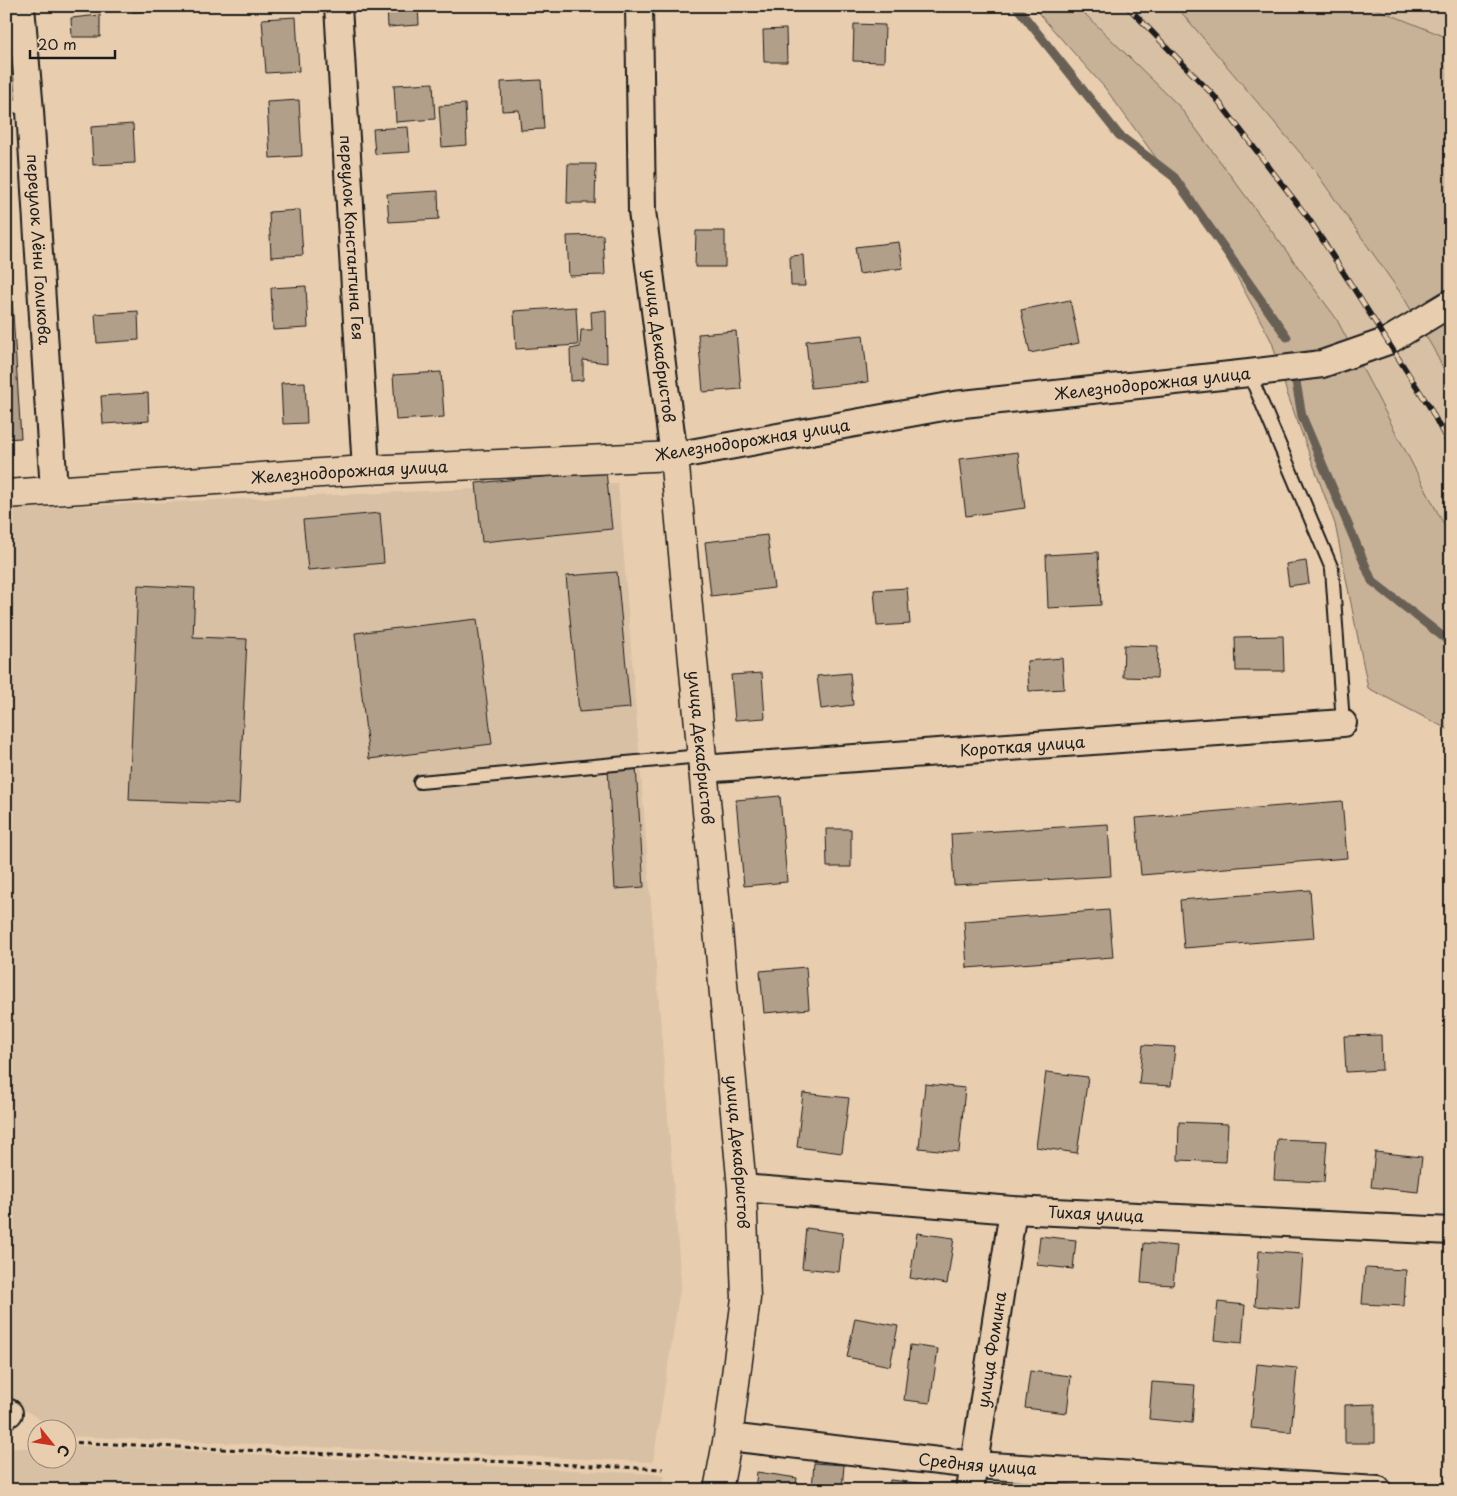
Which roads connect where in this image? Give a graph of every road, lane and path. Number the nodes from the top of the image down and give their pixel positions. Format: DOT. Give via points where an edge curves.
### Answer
graph roads {
  1 [pos="21,6"];
  2 [pos="338,6"];
  3 [pos="639,6"];
  4 [pos="18,107"];
  5 [pos="1451,303"];
  6 [pos="1249,373"];
  7 [pos="674,456"];
  8 [pos="366,470"];
  9 [pos="54,491"];
  10 [pos="6,494"];
  11 [pos="1343,723"];
  12 [pos="702,763"];
  13 [pos="420,782"];
  14 [pos="742,1188"];
  15 [pos="1013,1210"];
  16 [pos="1451,1231"];
  17 [pos="728,1437"];
  18 [pos="78,1442"];
  19 [pos="663,1469"];
  20 [pos="972,1477"];
  21 [pos="718,1490"];
  22 [pos="1378,1490"];
  1 -- 4 [label="street, переулок Лёни Голикова"];
  2 -- 8 [label="street, переулок Константина Гея"];
  3 -- 7 [label="street, улица Декабристов" via="642,211"];
  4 -- 9 [label="street, переулок Лёни Голикова"];
  5 -- 6 [label="street, Железнодорожная улица" via="1388,341 1322,364"];
  6 -- 7 [label="street, Железнодорожная улица" via="954,405"];
  6 -- 11 [label="lane" via="1332,570"];
  7 -- 8 [label="street, Железнодорожная улица"];
  7 -- 12 [label="street, улица Декабристов"];
  8 -- 9 [label="street, Железнодорожная улица"];
  9 -- 10 [label="street, Железнодорожная улица"];
  11 -- 12 [label="street, Короткая улица"];
  12 -- 13 [label="lane"];
  12 -- 14 [label="street, улица Декабристов"];
  14 -- 15 [label="street, Тихая улица"];
  14 -- 17 [label="street, улица Декабристов" via="746,1298"];
  15 -- 16 [label="street, Тихая улица"];
  15 -- 20 [label="street, улица Фомина"];
  17 -- 20 [label="street, Средняя улица"];
  17 -- 21 [label="street, улица Декабристов"];
  18 -- 19 [label="path"];
  20 -- 22 [label="street, Средняя улица"];
}
